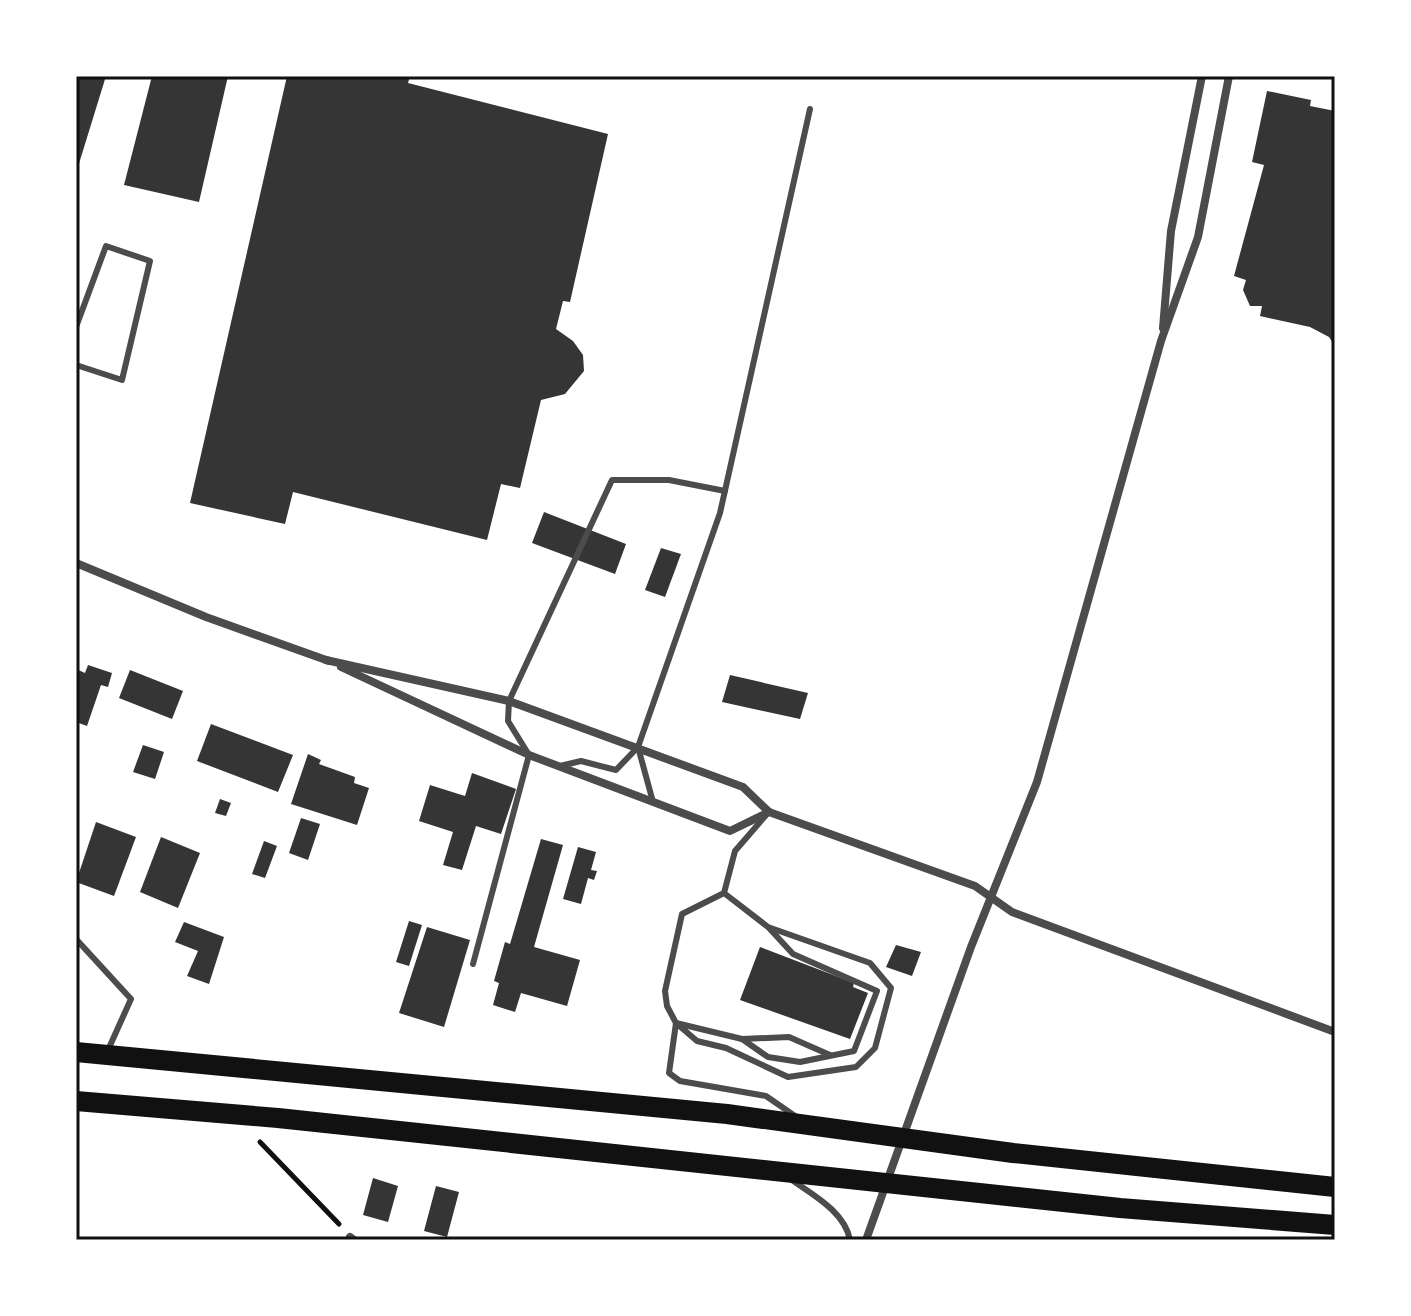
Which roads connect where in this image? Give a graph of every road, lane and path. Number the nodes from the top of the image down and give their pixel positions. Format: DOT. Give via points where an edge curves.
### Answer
graph roads {
  1 [pos="1202,76"];
  2 [pos="1229,76"];
  3 [pos="810,109"];
  4 [pos="76,327"];
  5 [pos="1161,341"];
  6 [pos="76,365"];
  7 [pos="725,491"];
  8 [pos="76,563"];
  9 [pos="326,660"];
  10 [pos="509,701"];
  11 [pos="638,747"];
  12 [pos="529,755"];
  13 [pos="560,766"];
  14 [pos="653,804"];
  15 [pos="769,812"];
  16 [pos="724,893"];
  17 [pos="993,897"];
  18 [pos="768,927"];
  19 [pos="76,939"];
  20 [pos="473,964"];
  21 [pos="676,1023"];
  22 [pos="1335,1032"];
  23 [pos="742,1039"];
  24 [pos="76,1052"];
  25 [pos="106,1055"];
  26 [pos="830,1056"];
  27 [pos="76,1101"];
  28 [pos="233,1114"];
  29 [pos="808,1124"];
  30 [pos="905,1137"];
  31 [pos="779,1171"];
  32 [pos="888,1181"];
  33 [pos="1335,1187"];
  34 [pos="1335,1225"];
  35 [pos="352,1238"];
  36 [pos="850,1240"];
  37 [pos="866,1240"];
  1 -- 5 [label="street" via="1171,231"];
  2 -- 5 [label="street" via="1198,237"];
  3 -- 7 [label="lane"];
  4 -- 6 [label="lane" via="106,246 150,261 122,380"];
  5 -- 17 [label="street" via="1037,782"];
  7 -- 10 [label="lane" via="669,480 612,480"];
  7 -- 11 [label="lane"];
  8 -- 9 [label="street"];
  9 -- 10 [label="street"];
  9 -- 12 [label="street"];
  10 -- 11 [label="street"];
  10 -- 12 [label="lane" via="508,721"];
  11 -- 13 [label="lane" via="616,770 581,761"];
  11 -- 14 [label="lane"];
  11 -- 15 [label="street" via="743,787"];
  12 -- 13 [label="street"];
  12 -- 20 [label="lane"];
  13 -- 14 [label="street"];
  14 -- 15 [label="street" via="730,831"];
  15 -- 16 [label="lane" via="735,851"];
  15 -- 17 [label="street"];
  16 -- 18 [label="lane"];
  16 -- 21 [label="lane" via="682,914 665,991"];
  17 -- 22 [label="street" via="1012,912"];
  17 -- 30 [label="street"];
  18 -- 21 [label="lane" via="870,963 891,988 875,1048 856,1067 788,1077 726,1048 697,1041"];
  18 -- 26 [label="lane" via="793,954 877,991 854,1051"];
  19 -- 25 [label="lane" via="131,999"];
  21 -- 23 [label="lane"];
  21 -- 29 [label="lane" via="669,1073 680,1081 766,1096"];
  23 -- 26 [label="lane" via="789,1037"];
  23 -- 26 [label="lane" via="768,1057 800,1062"];
  24 -- 25 [label="main road"];
  25 -- 29 [label="main road"];
  27 -- 28 [label="main road"];
  28 -- 31 [label="main road"];
  28 -- 35 [label="path"];
  29 -- 30 [label="main road"];
  30 -- 32 [label="street"];
  30 -- 33 [label="main road"];
  31 -- 32 [label="main road"];
  31 -- 36 [label="lane" via="828,1205"];
  32 -- 34 [label="main road" via="1120,1208"];
  32 -- 37 [label="street"];
}
